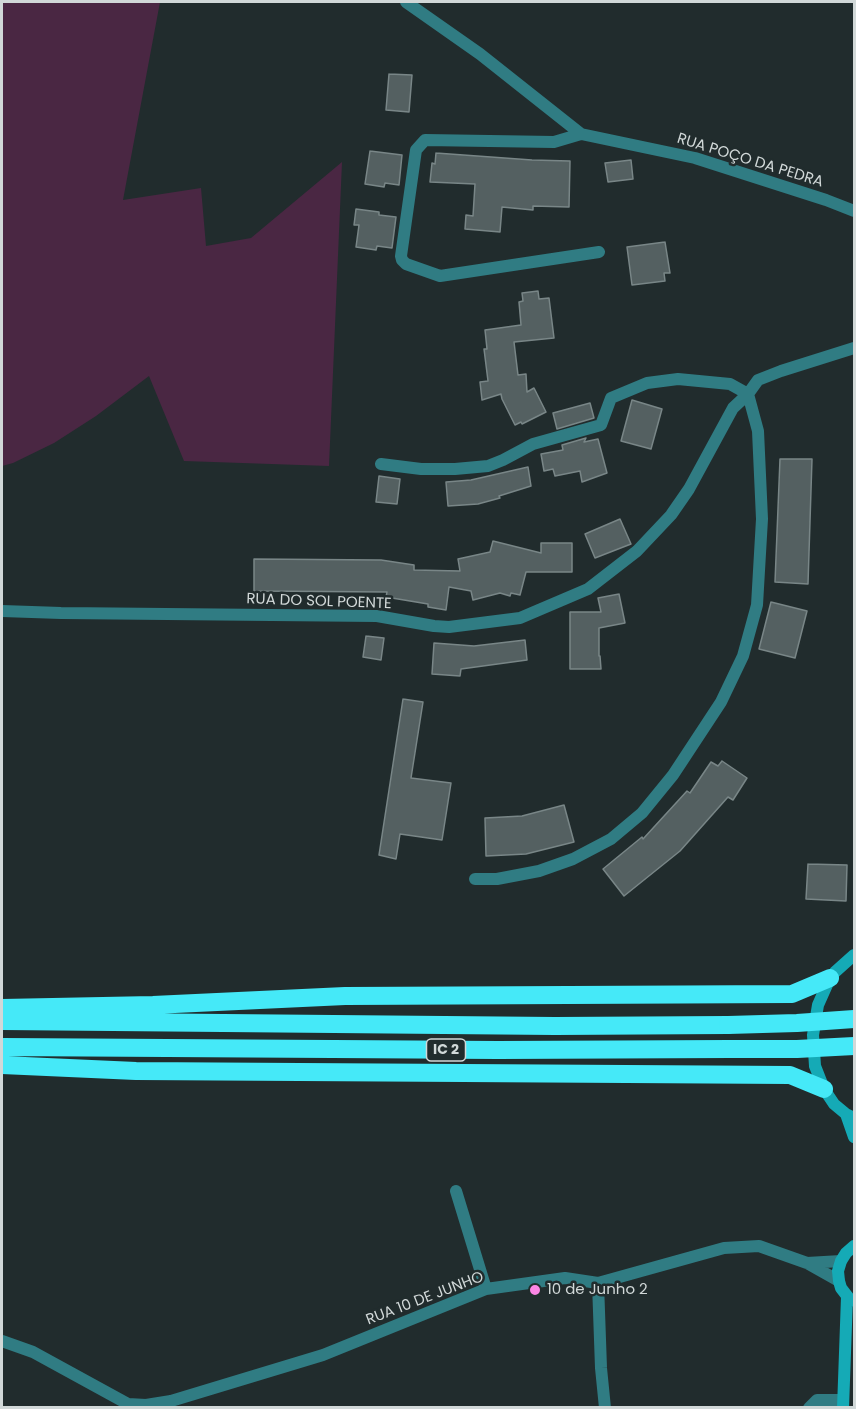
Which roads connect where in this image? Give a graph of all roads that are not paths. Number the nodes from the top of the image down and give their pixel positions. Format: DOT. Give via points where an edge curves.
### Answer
graph roads {
  1 [pos="406,2"];
  2 [pos="580,134"];
  3 [pos="855,211"];
  4 [pos="599,252"];
  5 [pos="855,348"];
  6 [pos="748,394"];
  7 [pos="381,464"];
  8 [pos="2,611"];
  9 [pos="475,879"];
  10 [pos="855,955"];
  11 [pos="830,978"];
  12 [pos="2,1008"];
  13 [pos="855,1019"];
  14 [pos="2,1021"];
  15 [pos="855,1046"];
  16 [pos="2,1047"];
  17 [pos="2,1065"];
  18 [pos="824,1089"];
  19 [pos="850,1116"];
  20 [pos="855,1137"];
  21 [pos="456,1191"];
  22 [pos="854,1245"];
  23 [pos="841,1261"];
  24 [pos="807,1263"];
  25 [pos="839,1281"];
  26 [pos="598,1283"];
  27 [pos="486,1289"];
  28 [pos="851,1300"];
  29 [pos="855,1316"];
  30 [pos="846,1329"];
  31 [pos="2,1341"];
  32 [pos="813,1404"];
  33 [pos="843,1404"];
  34 [pos="125,1406"];
  35 [pos="605,1407"];
  1 -- 2 [label="street" via="480,54"];
  2 -- 3 [label="street, RUA POÇO DA PEDRA" via="695,158"];
  2 -- 4 [label="street, RUA POÇO DA PEDRA" via="554,142 425,140 416,150 401,256 406,264 440,276"];
  5 -- 6 [label="street, RUA DO SOL POENTE" via="758,380"];
  6 -- 7 [label="street" via="730,384 678,379 647,383 611,398 601,425 533,444 488,466 421,469"];
  6 -- 8 [label="street, RUA DO SOL POENTE" via="734,408 671,515 637,551 588,589 520,618 449,627 377,616"];
  6 -- 9 [label="street" via="758,431 762,519 757,605 743,656 721,702 674,776 642,813 610,839 540,871"];
  10 -- 11 [label="street"];
  11 -- 12 [label="highway" via="792,994 345,996"];
  11 -- 18 [label="street" via="818,1005 813,1035 815,1066"];
  13 -- 14 [label="highway, IC 2, bridge" via="555,1026"];
  15 -- 16 [label="highway, IC 2, bridge" via="498,1050"];
  17 -- 18 [label="highway" via="136,1071 790,1075"];
  18 -- 19 [label="street" via="834,1104"];
  19 -- 20 [label="street"];
  21 -- 27 [label="street"];
  22 -- 23 [label="street"];
  23 -- 24 [label="street, RUA 10 DE JUNHO"];
  23 -- 25 [label="street"];
  24 -- 25 [label="street, RUA 10 DE JUNHO"];
  24 -- 26 [label="street, RUA 10 DE JUNHO" via="759,1246 724,1248"];
  25 -- 28 [label="street"];
  26 -- 27 [label="street, RUA 10 DE JUNHO" via="565,1278"];
  26 -- 35 [label="street"];
  27 -- 34 [label="street, RUA 10 DE JUNHO" via="323,1355 171,1401"];
  28 -- 30 [label="street"];
  29 -- 30 [label="street"];
  30 -- 33 [label="street"];
  31 -- 34 [label="street" via="33,1352"];
  32 -- 33 [label="street"];
}
